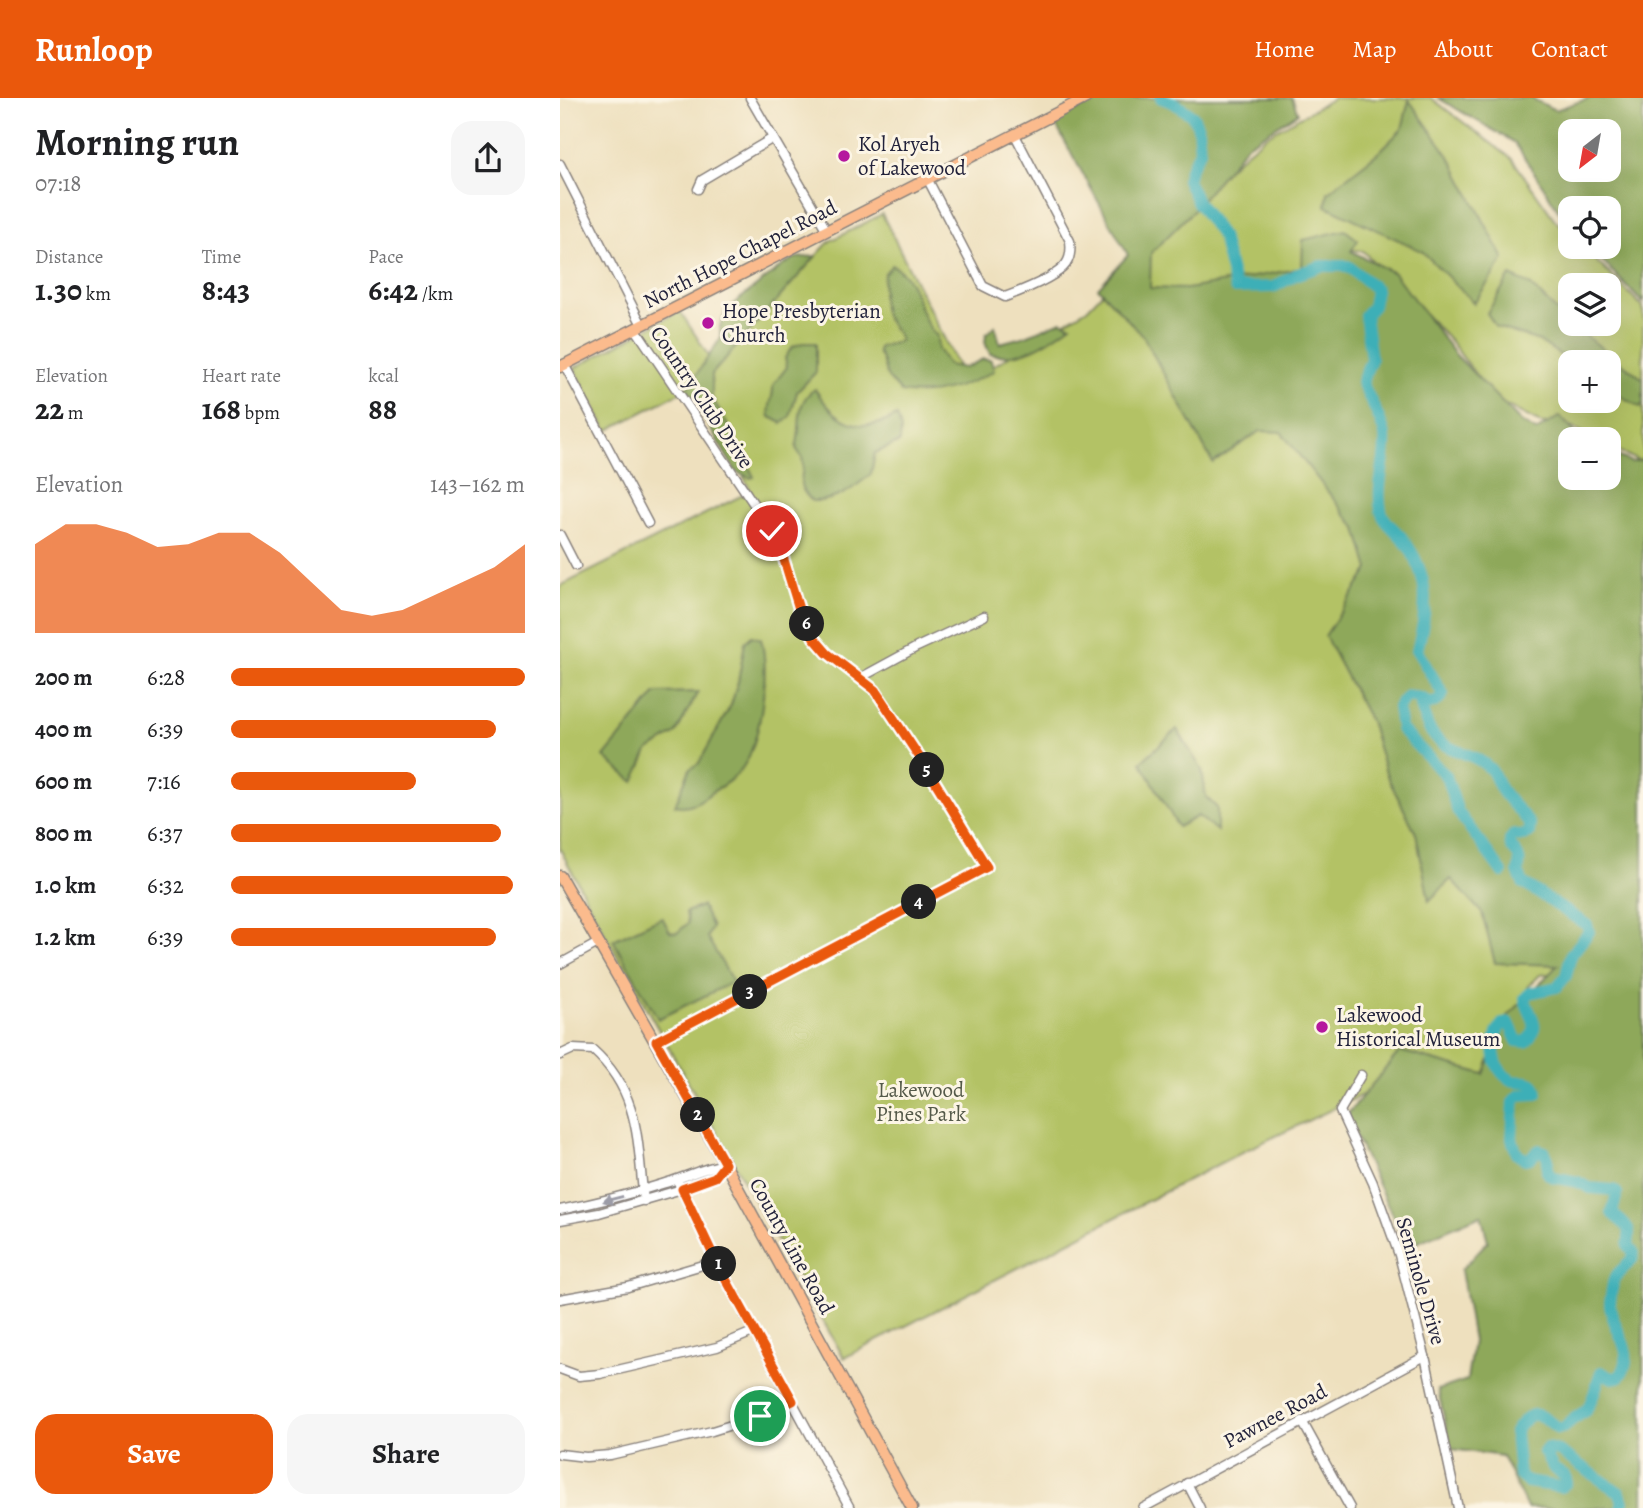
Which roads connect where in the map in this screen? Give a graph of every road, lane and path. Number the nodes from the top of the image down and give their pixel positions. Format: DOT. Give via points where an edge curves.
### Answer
graph roads {
  1 [pos="762,98"];
  2 [pos="1086,98"];
  3 [pos="751,101"];
  4 [pos="1070,102"];
  5 [pos="1015,135"];
  6 [pos="773,138"];
  7 [pos="560,164"];
  8 [pos="928,180"];
  9 [pos="698,189"];
  10 [pos="827,231"];
  11 [pos="639,327"];
  12 [pos="562,365"];
  13 [pos="648,523"];
  14 [pos="560,535"];
  15 [pos="576,566"];
  16 [pos="984,617"];
  17 [pos="860,678"];
  18 [pos="560,876"];
  19 [pos="598,943"];
  20 [pos="560,964"];
  21 [pos="656,1041"];
  22 [pos="560,1055"];
  23 [pos="1361,1075"];
  24 [pos="725,1164"];
  25 [pos="677,1180"];
  26 [pos="682,1189"];
  27 [pos="643,1190"];
  28 [pos="644,1201"];
  29 [pos="560,1210"];
  30 [pos="560,1220"];
  31 [pos="716,1261"];
  32 [pos="560,1299"];
  33 [pos="755,1331"];
  34 [pos="1425,1356"];
  35 [pos="560,1369"];
  36 [pos="793,1401"];
  37 [pos="1302,1421"];
  38 [pos="560,1454"];
  39 [pos="1187,1483"];
  40 [pos="850,1508"];
  41 [pos="911,1508"];
  42 [pos="1143,1508"];
  43 [pos="1200,1508"];
  44 [pos="1350,1508"];
  45 [pos="1458,1508"];
  1 -- 3 [label="street"];
  2 -- 4 [label="main road, North Hope Chapel Road"];
  3 -- 6 [label="street"];
  4 -- 5 [label="main road, North Hope Chapel Road"];
  5 -- 8 [label="main road, North Hope Chapel Road"];
  5 -- 8 [label="street" via="1070,242 1069,259 1061,270 1005,297 983,286"];
  6 -- 9 [label="street" via="702,180"];
  6 -- 10 [label="street"];
  7 -- 11 [label="street, Country Club Drive"];
  8 -- 10 [label="main road, North Hope Chapel Road"];
  10 -- 11 [label="main road, North Hope Chapel Road"];
  11 -- 12 [label="main road, North Hope Chapel Road"];
  11 -- 17 [label="street, Country Club Drive" via="772,531 814,638"];
  12 -- 13 [label="street"];
  14 -- 15 [label="street"];
  16 -- 17 [label="street" via="917,646"];
  17 -- 21 [label="street, Country Club Drive" via="875,690 987,867"];
  18 -- 19 [label="main road, County Line Road"];
  19 -- 20 [label="street"];
  19 -- 21 [label="main road, County Line Road"];
  21 -- 24 [label="main road, County Line Road"];
  22 -- 27 [label="street" via="573,1049 593,1050 612,1072 635,1119"];
  23 -- 34 [label="street, Seminole Drive" via="1340,1111 1399,1255"];
  24 -- 25 [label="street"];
  24 -- 26 [label="street" via="715,1177"];
  24 -- 41 [label="main road, County Line Road"];
  25 -- 26 [label="street"];
  25 -- 27 [label="street"];
  26 -- 28 [label="street"];
  26 -- 31 [label="street"];
  27 -- 28 [label="street"];
  27 -- 29 [label="street, one-way"];
  28 -- 30 [label="street"];
  31 -- 32 [label="street" via="628,1287"];
  31 -- 33 [label="street"];
  33 -- 35 [label="street" via="717,1347 600,1374 579,1376"];
  33 -- 36 [label="street"];
  34 -- 37 [label="street, Pawnee Road"];
  34 -- 45 [label="street, Seminole Drive"];
  36 -- 38 [label="street" via="760,1416 610,1455"];
  36 -- 40 [label="street"];
  37 -- 39 [label="street, Pawnee Road"];
  37 -- 44 [label="street"];
  39 -- 42 [label="street, Pawnee Road"];
  39 -- 43 [label="street"];
}
